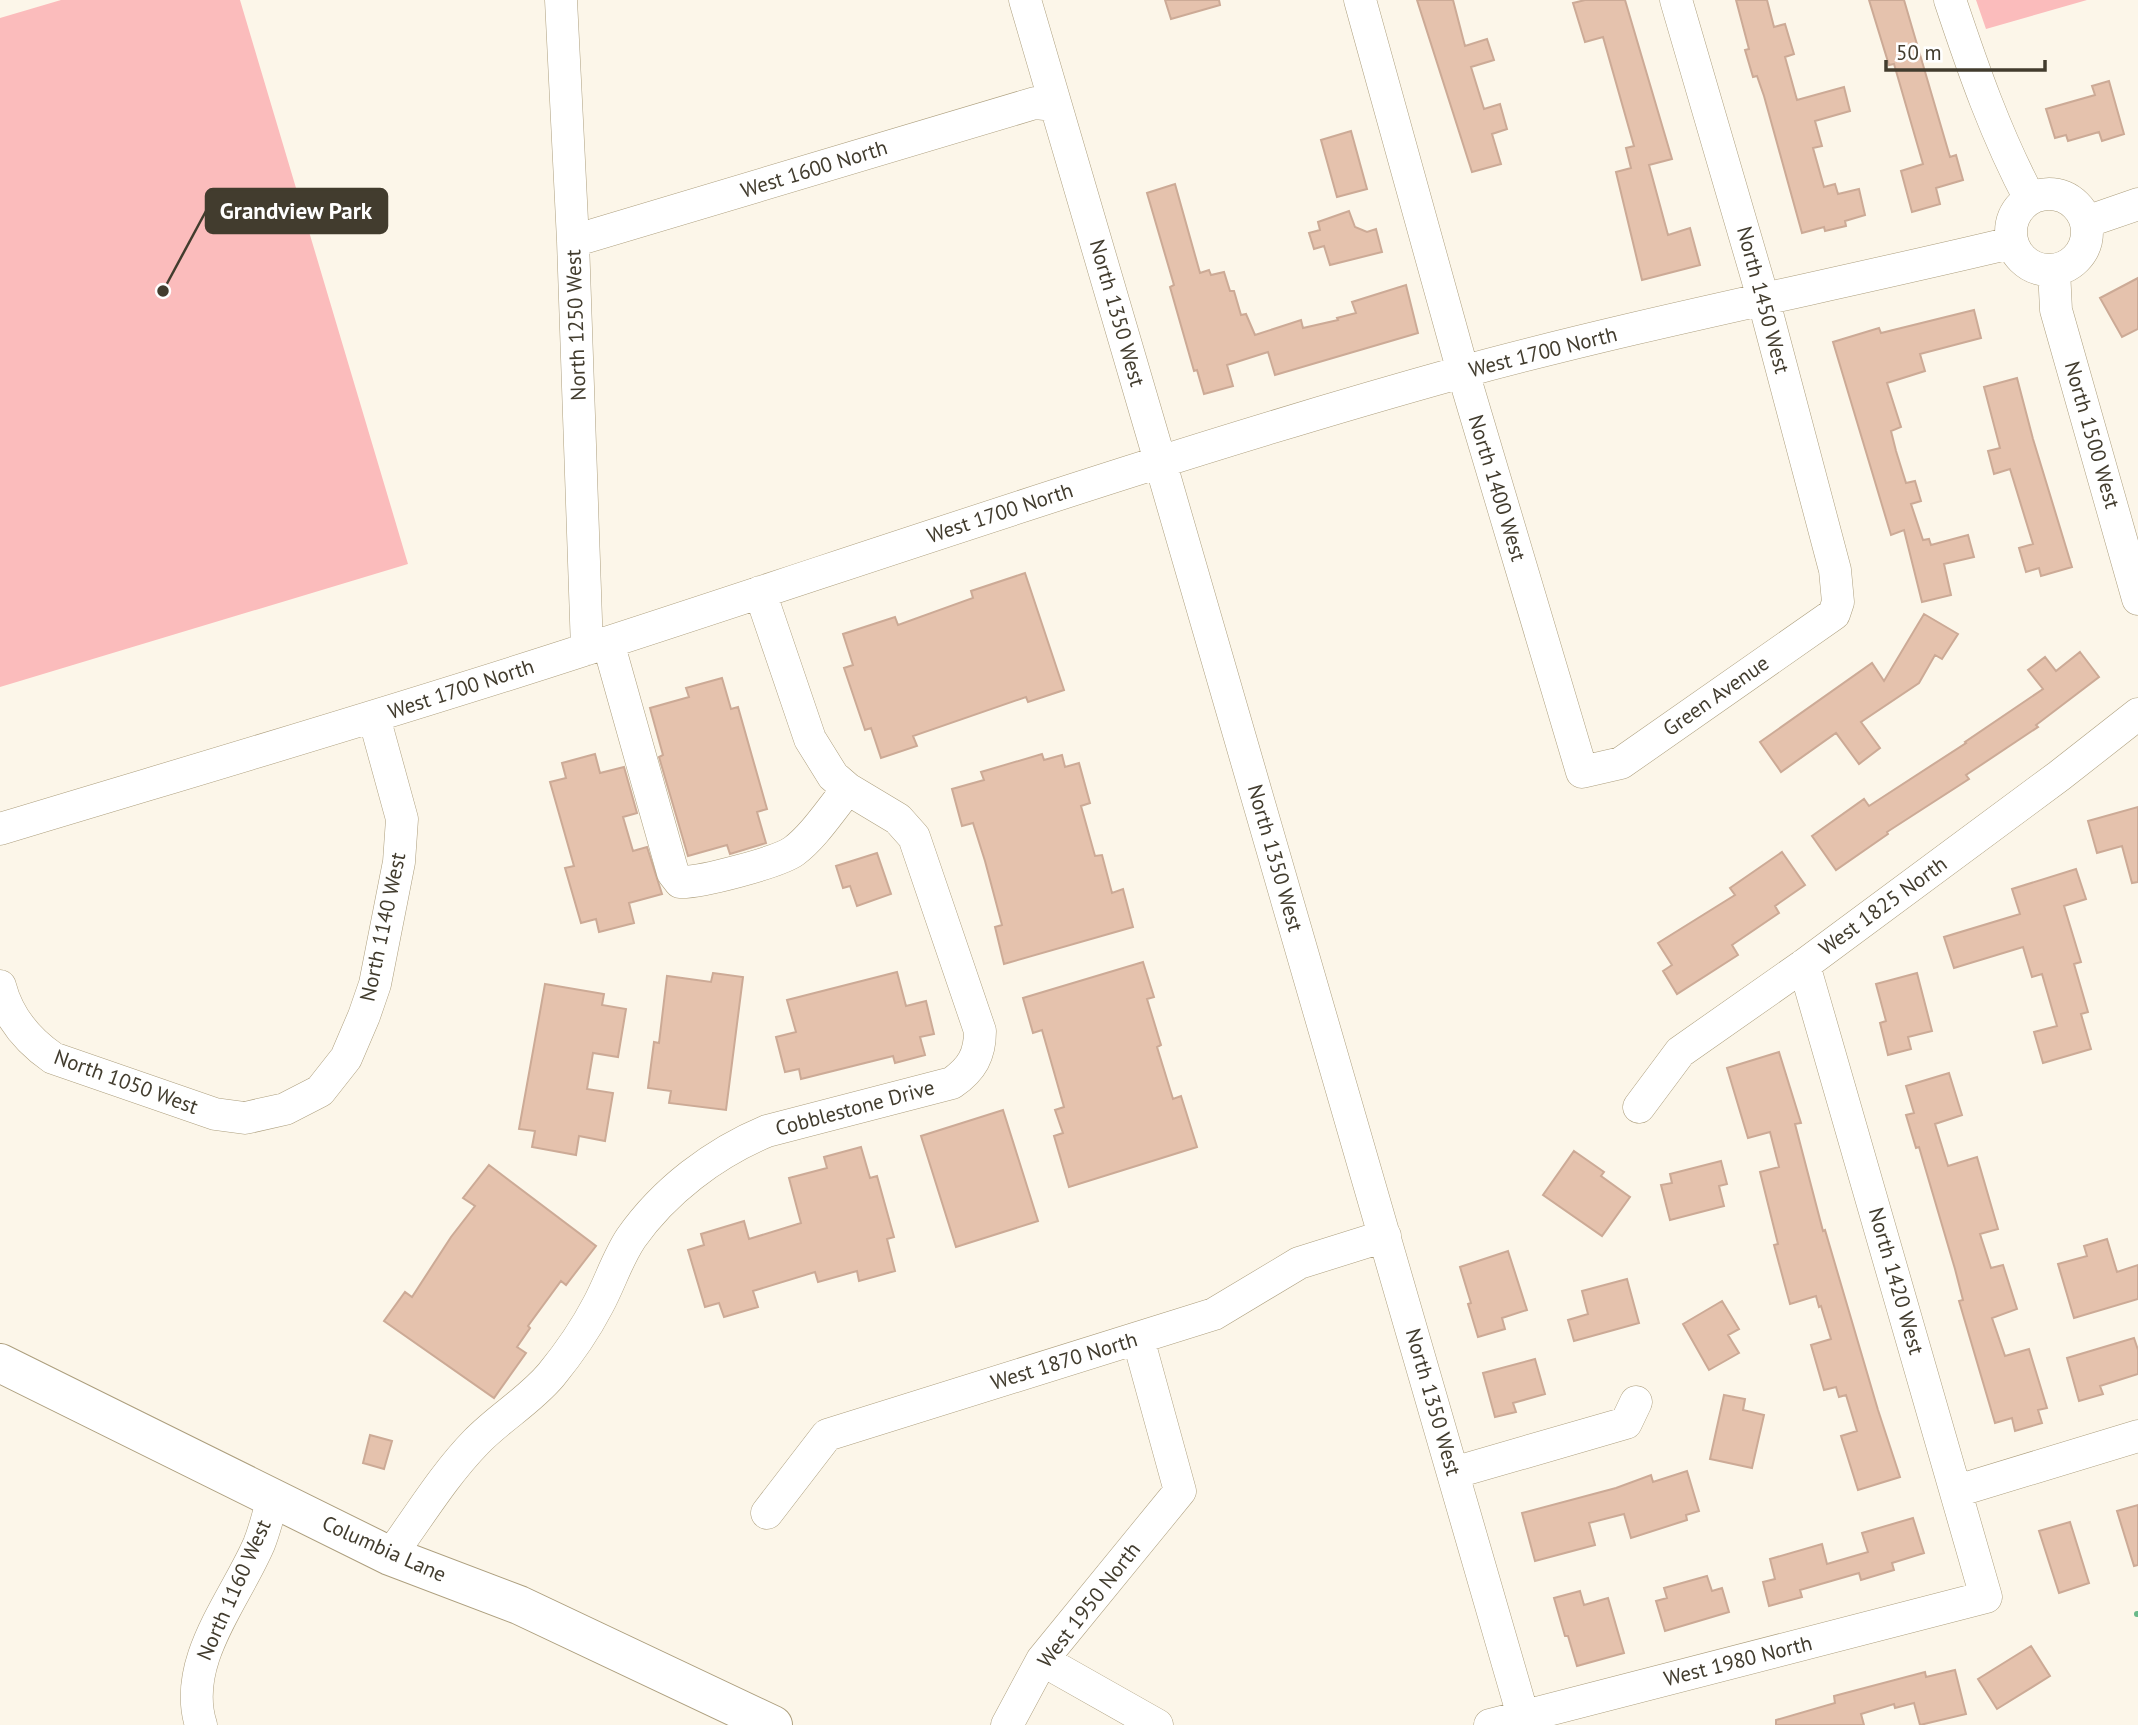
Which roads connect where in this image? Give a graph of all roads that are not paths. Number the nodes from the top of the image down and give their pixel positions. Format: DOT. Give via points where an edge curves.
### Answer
graph roads {
  1 [pos="561,0"];
  2 [pos="1024,0"];
  3 [pos="1360,0"];
  4 [pos="1676,0"];
  5 [pos="1950,0"];
  6 [pos="1055,105"];
  7 [pos="2030,199"];
  8 [pos="2138,204"];
  9 [pos="2085,222"];
  10 [pos="573,241"];
  11 [pos="2011,243"];
  12 [pos="2054,271"];
  13 [pos="1763,298"];
  14 [pos="1462,372"];
  15 [pos="1160,461"];
  16 [pos="760,592"];
  17 [pos="2138,599"];
  18 [pos="1838,602"];
  19 [pos="597,646"];
  20 [pos="2138,714"];
  21 [pos="373,717"];
  22 [pos="1582,772"];
  23 [pos="848,789"];
  24 [pos="0,829"];
  25 [pos="1804,965"];
  26 [pos="0,986"];
  27 [pos="1639,1107"];
  28 [pos="245,1118"];
  29 [pos="1385,1236"];
  30 [pos="1138,1338"];
  31 [pos="0,1363"];
  32 [pos="1636,1402"];
  33 [pos="2138,1436"];
  34 [pos="1453,1472"];
  35 [pos="1957,1491"];
  36 [pos="274,1497"];
  37 [pos="767,1513"];
  38 [pos="390,1556"];
  39 [pos="1986,1597"];
  40 [pos="1042,1660"];
  41 [pos="1523,1716"];
  42 [pos="201,1725"];
  43 [pos="773,1725"];
  44 [pos="1007,1725"];
  45 [pos="1157,1725"];
  46 [pos="1490,1725"];
  1 -- 10 [label="street, North 1250 West"];
  2 -- 6 [label="street, North 1350 West"];
  3 -- 14 [label="street, North 1400 West"];
  4 -- 13 [label="street, North 1450 West"];
  5 -- 7 [label="street" via="1981,92"];
  6 -- 10 [label="street, West 1600 North" via="1035,103"];
  6 -- 15 [label="street, North 1350 West"];
  7 -- 9 [label="street" via="2043,194 2070,200"];
  7 -- 11 [label="street" via="2013,218"];
  8 -- 9 [label="street"];
  9 -- 12 [label="street" via="2084,247 2066,267"];
  10 -- 19 [label="street, North 1250 West"];
  11 -- 12 [label="street" via="2028,264"];
  11 -- 13 [label="street, West 1700 North"];
  12 -- 17 [label="street, North 1500 West" via="2056,310"];
  13 -- 14 [label="street, West 1700 North"];
  13 -- 18 [label="street, North 1450 West" via="1835,570"];
  14 -- 15 [label="street, West 1700 North"];
  14 -- 22 [label="street, North 1400 West"];
  15 -- 16 [label="street, West 1700 North"];
  15 -- 29 [label="street, North 1350 West"];
  16 -- 19 [label="street, West 1700 North"];
  16 -- 23 [label="street, Cobblestone Drive" via="810,740 821,760"];
  18 -- 22 [label="street, Green Avenue" via="1834,614 1621,763"];
  19 -- 21 [label="street, West 1700 North"];
  19 -- 23 [label="street, North 1250 West" via="673,873 680,882 694,883 793,852"];
  20 -- 25 [label="street, West 1825 North"];
  21 -- 24 [label="street, West 1700 North"];
  21 -- 28 [label="street, North 1140 West" via="402,819 399,862 375,984 346,1058 320,1091 285,1109"];
  23 -- 38 [label="street, Cobblestone Drive" via="898,818 919,845 980,1031 978,1055 968,1072 952,1083 767,1131 715,1158 684,1181 631,1239 582,1332 549,1377 458,1462"];
  25 -- 27 [label="street, West 1825 North" via="1680,1052"];
  25 -- 35 [label="street, North 1420 West"];
  26 -- 28 [label="street, North 1050 West" via="17,1025 53,1058 215,1114"];
  29 -- 30 [label="street, West 1870 North" via="1299,1264 1214,1314"];
  29 -- 34 [label="street, North 1350 West"];
  30 -- 37 [label="street, West 1870 North" via="827,1435"];
  30 -- 40 [label="street, West 1950 North" via="1180,1491"];
  31 -- 36 [label="main road, Columbia Lane"];
  32 -- 34 [label="street" via="1626,1423"];
  33 -- 35 [label="street"];
  34 -- 41 [label="street, North 1350 West"];
  35 -- 39 [label="street, North 1420 West"];
  36 -- 38 [label="main road, Columbia Lane"];
  36 -- 42 [label="street, North 1160 West" via="259,1543 204,1654 196,1696"];
  38 -- 43 [label="main road, Columbia Lane" via="519,1605"];
  39 -- 41 [label="street, West 1980 North"];
  40 -- 44 [label="street, West 1950 North"];
  40 -- 45 [label="street"];
  41 -- 46 [label="street, West 1980 North"];
}
